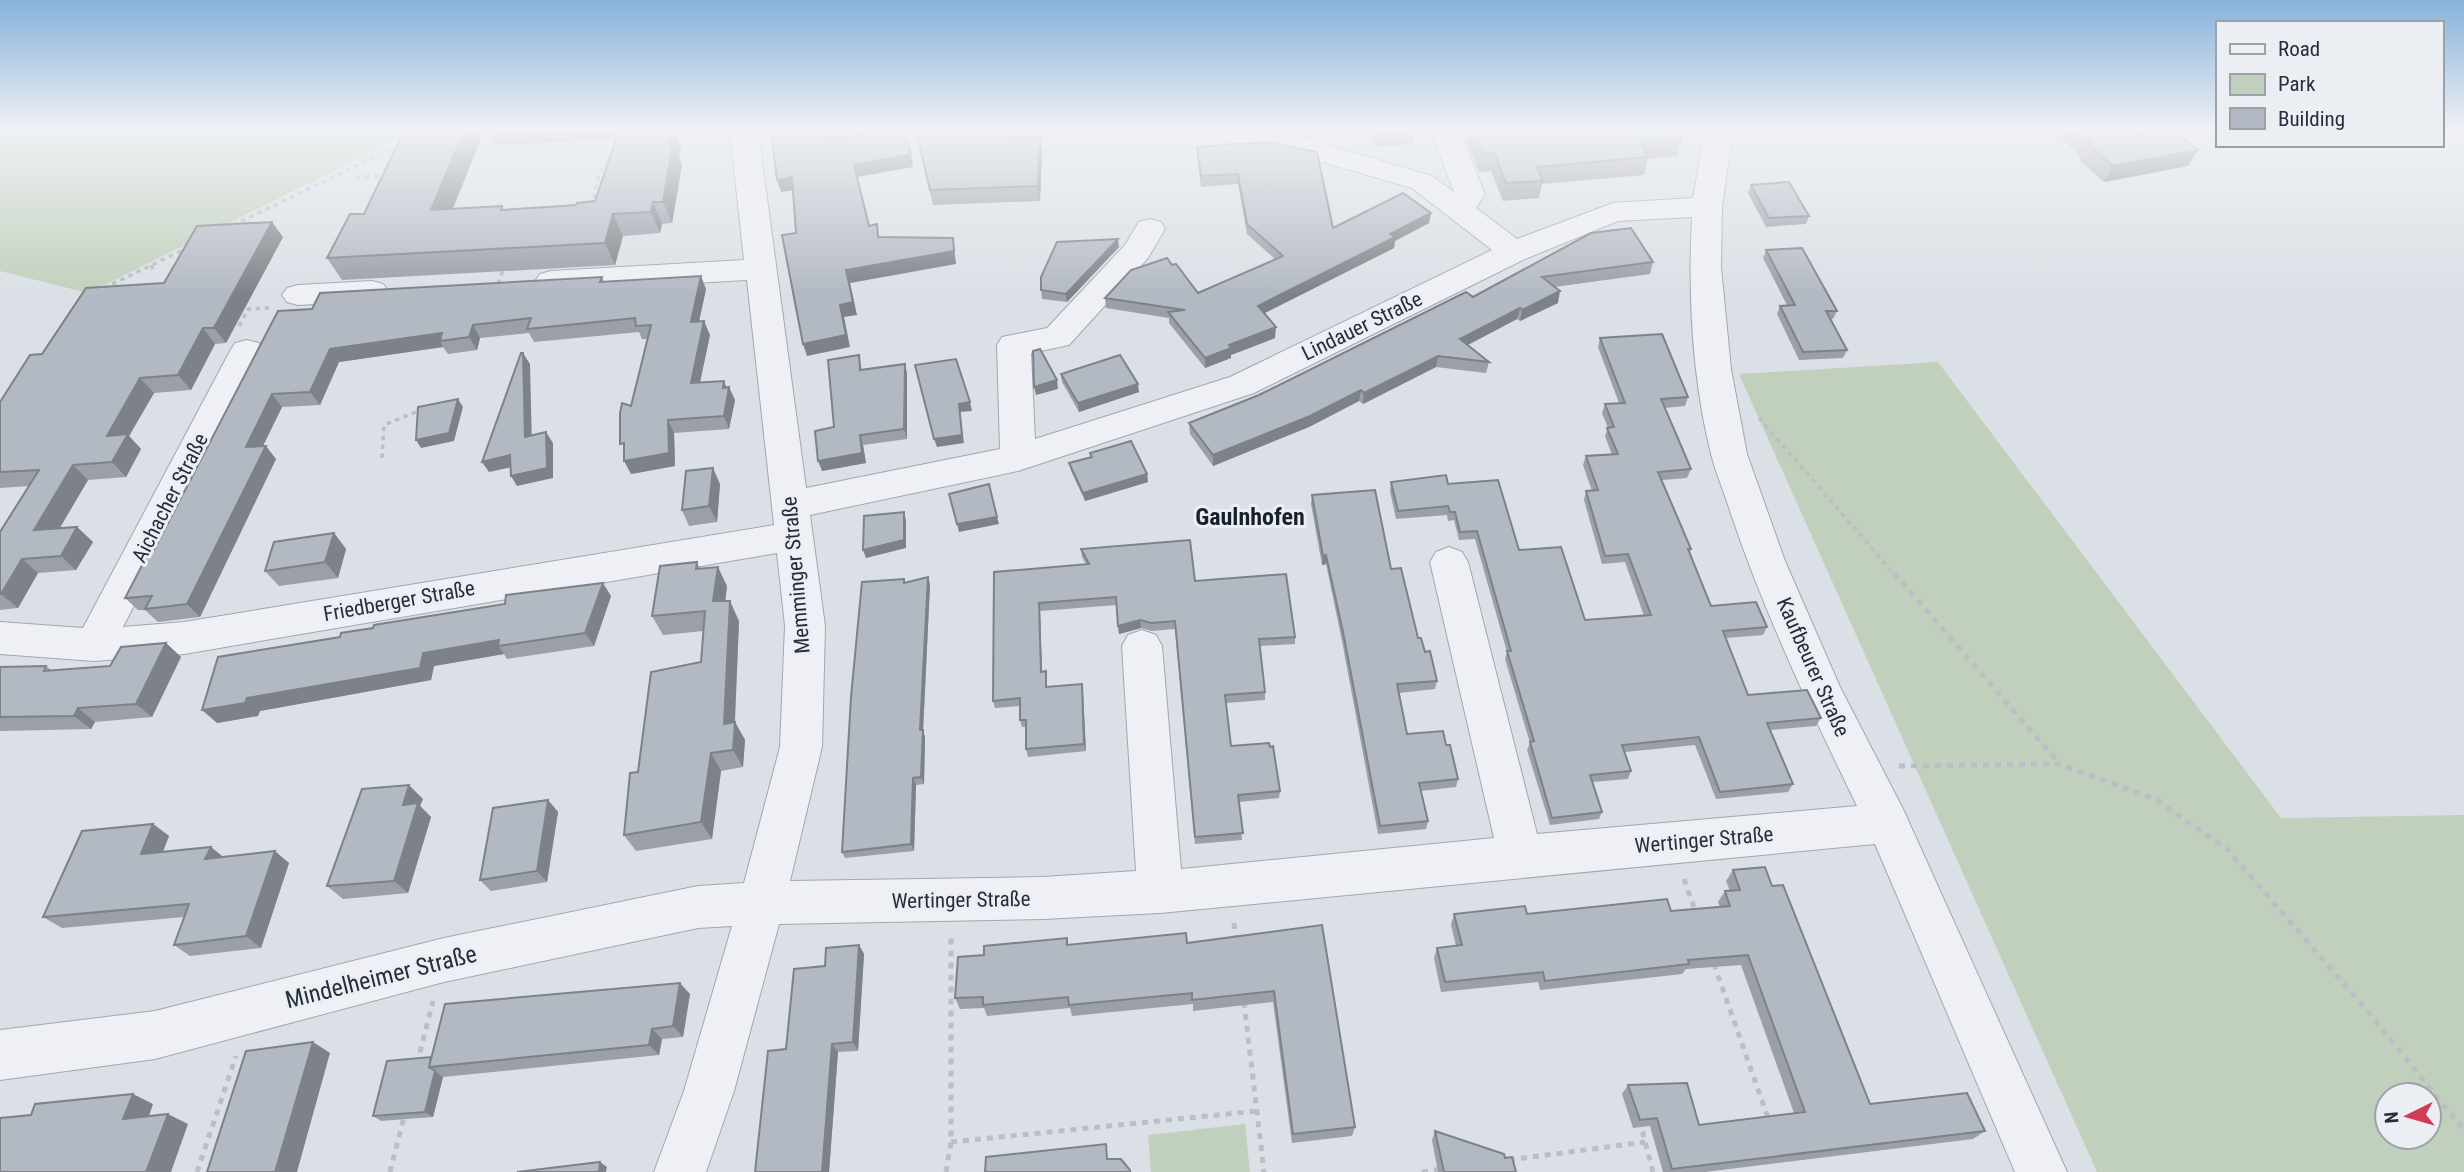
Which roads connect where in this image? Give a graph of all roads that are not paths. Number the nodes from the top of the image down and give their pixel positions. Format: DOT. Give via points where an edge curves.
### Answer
graph roads {
  1 [pos="751,186"];
  2 [pos="1427,186"];
  3 [pos="1467,186"];
  4 [pos="1711,186"];
  5 [pos="1707,207"];
  6 [pos="1460,209"];
  7 [pos="1150,229"];
  8 [pos="1514,252"];
  9 [pos="762,268"];
  10 [pos="502,273"];
  11 [pos="405,289"];
  12 [pos="298,295"];
  13 [pos="247,351"];
  14 [pos="1018,458"];
  15 [pos="794,521"];
  16 [pos="1449,562"];
  17 [pos="0,638"];
  18 [pos="94,645"];
  19 [pos="1142,646"];
  20 [pos="1888,823"];
  21 [pos="1520,856"];
  22 [pos="1160,892"];
  23 [pos="762,903"];
  24 [pos="0,1055"];
  25 [pos="680,1172"];
  26 [pos="2041,1172"];
  1 -- 9 [label="street, Memminger Straße"];
  2 -- 6 [label="street"];
  3 -- 6 [label="street" via="1470,194"];
  4 -- 5 [label="street, Kaufbeurer Straße"];
  5 -- 8 [label="street, Lindauer Straße" via="1613,212"];
  5 -- 20 [label="street, Kaufbeurer Straße" via="1705,267 1714,369 1729,454 1766,561 1821,690"];
  6 -- 8 [label="street"];
  7 -- 14 [label="street" via="1137,251 1057,337 1014,345"];
  8 -- 14 [label="street, Lindauer Straße" via="1242,385"];
  9 -- 10 [label="street"];
  9 -- 15 [label="street, Memminger Straße"];
  11 -- 12 [label="street"];
  13 -- 18 [label="street, Aichacher Straße"];
  14 -- 15 [label="street, Lindauer Straße"];
  15 -- 18 [label="street, Friedberger Straße" via="184,638"];
  15 -- 23 [label="street, Memminger Straße" via="805,626 801,747"];
  16 -- 21 [label="street"];
  17 -- 18 [label="street, Friedberger Straße"];
  19 -- 22 [label="street"];
  20 -- 21 [label="street, Wertinger Straße"];
  20 -- 26 [label="street, Kaufbeurer Straße"];
  21 -- 22 [label="street, Wertinger Straße"];
  22 -- 23 [label="street, Wertinger Straße"];
  23 -- 24 [label="street, Mindelheimer Straße" via="698,907 444,960 155,1035"];
  23 -- 25 [label="street, Memminger Straße" via="709,1091"];
}
